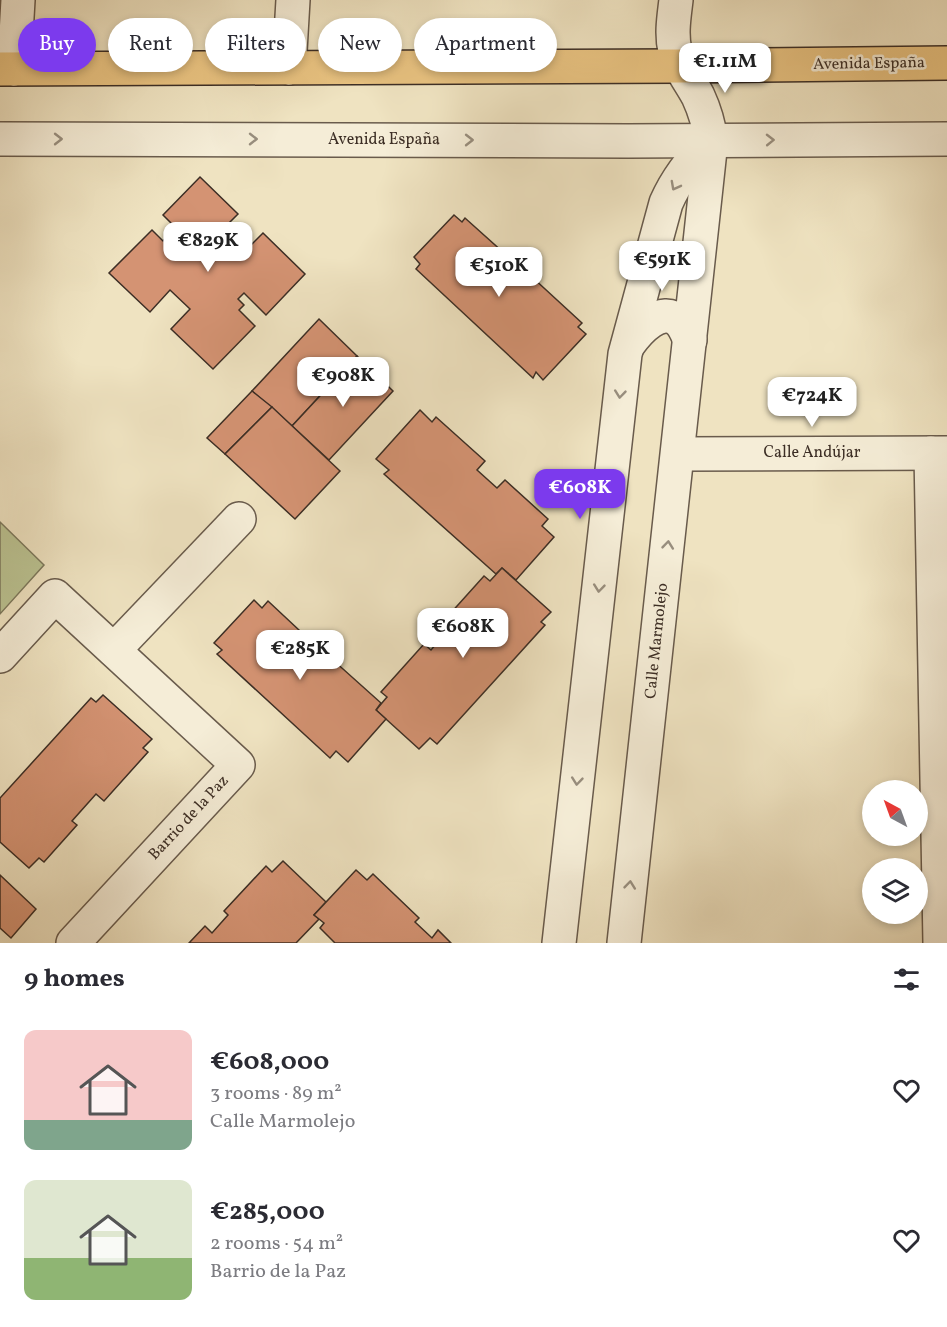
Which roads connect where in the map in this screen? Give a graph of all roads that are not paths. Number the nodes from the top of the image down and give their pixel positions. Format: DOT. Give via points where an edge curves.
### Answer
graph roads {
  1 [pos="18,0"];
  2 [pos="293,0"];
  3 [pos="676,0"];
  4 [pos="292,18"];
  5 [pos="947,63"];
  6 [pos="680,66"];
  7 [pos="205,68"];
  8 [pos="306,68"];
  9 [pos="7,69"];
  10 [pos="0,139"];
  11 [pos="947,139"];
  12 [pos="711,141"];
  13 [pos="690,340"];
  14 [pos="628,345"];
  15 [pos="939,453"];
  16 [pos="678,454"];
  17 [pos="239,519"];
  18 [pos="114,650"];
  19 [pos="0,657"];
  20 [pos="73,943"];
  21 [pos="559,943"];
  22 [pos="624,943"];
  23 [pos="940,943"];
  1 -- 9 [label="street"];
  2 -- 4 [label="street"];
  3 -- 6 [label="street, Calle Marmolejo" via="673,37"];
  5 -- 6 [label="main road, Avenida España"];
  6 -- 8 [label="main road, Avenida España"];
  6 -- 12 [label="street, Calle Marmolejo" via="706,114"];
  7 -- 9 [label="main road, Avenida España"];
  10 -- 12 [label="street, Avenida España, one-way"];
  12 -- 11 [label="street, Avenida España, one-way"];
  12 -- 13 [label="street, Calle Marmolejo"];
  12 -- 14 [label="street, one-way" via="680,175 666,203"];
  13 -- 14 [label="street" via="680,322 666,317 643,326"];
  13 -- 16 [label="street, Calle Marmolejo"];
  14 -- 21 [label="street, one-way"];
  15 -- 16 [label="street, Calle Andújar"];
  15 -- 23 [label="street"];
  22 -- 16 [label="street, Calle Marmolejo, one-way"];
  17 -- 18 [label="street"];
  18 -- 19 [label="street, Barrio de la Paz" via="55,596"];
  18 -- 20 [label="street, Barrio de la Paz" via="238,765"];
}
